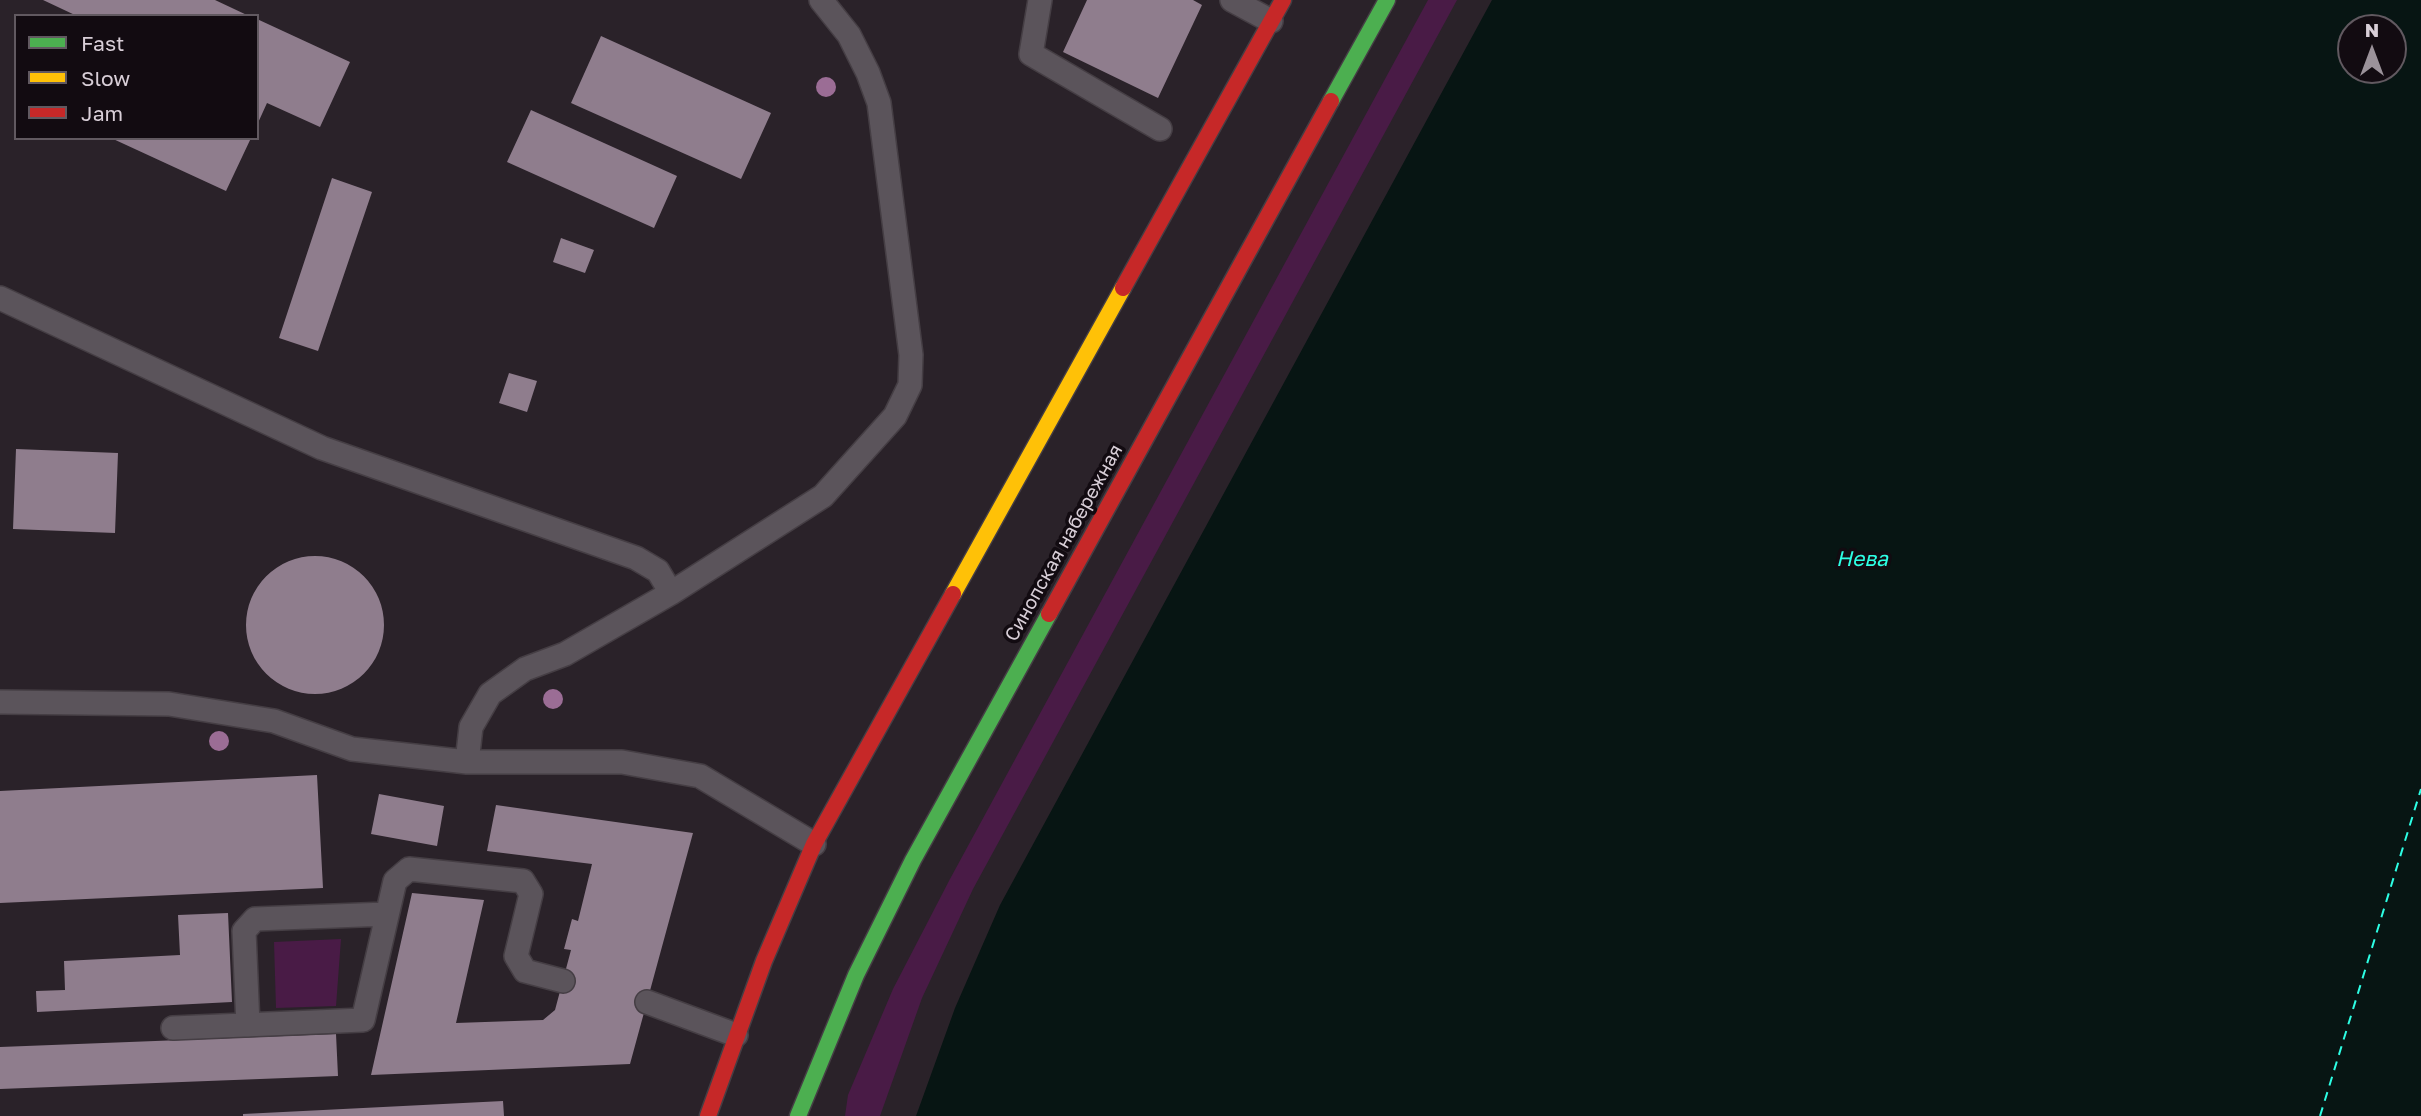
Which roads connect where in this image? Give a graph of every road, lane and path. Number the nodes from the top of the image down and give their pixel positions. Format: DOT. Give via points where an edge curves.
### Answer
graph roads {
  1 [pos="821,0"];
  2 [pos="1040,0"];
  3 [pos="1232,0"];
  4 [pos="1283,0"];
  5 [pos="1387,0"];
  6 [pos="1271,20"];
  7 [pos="1160,129"];
  8 [pos="0,298"];
  9 [pos="671,593"];
  10 [pos="0,702"];
  11 [pos="467,762"];
  12 [pos="814,844"];
  13 [pos="387,914"];
  14 [pos="563,981"];
  15 [pos="647,1002"];
  16 [pos="248,1025"];
  17 [pos="173,1028"];
  18 [pos="736,1035"];
  19 [pos="708,1116"];
  20 [pos="798,1116"];
  1 -- 9 [label="lane" via="849,35 879,103 911,355 910,385 895,416 823,496"];
  2 -- 7 [label="lane" via="1031,54"];
  3 -- 6 [label="lane"];
  4 -- 6 [label="main road"];
  5 -- 20 [label="main road, Синопская набережная" via="913,860 856,975"];
  6 -- 12 [label="main road"];
  8 -- 9 [label="lane" via="322,448 636,558 658,571"];
  9 -- 11 [label="lane" via="565,654 525,669 490,694 471,727"];
  10 -- 11 [label="lane" via="169,704 274,722 352,750"];
  11 -- 12 [label="lane" via="622,762 700,776"];
  12 -- 18 [label="main road"];
  13 -- 14 [label="lane" via="395,880 409,869 523,880 531,894 516,956 525,971"];
  13 -- 16 [label="lane" via="363,1020"];
  13 -- 16 [label="lane" via="255,919 244,931"];
  15 -- 18 [label="lane"];
  16 -- 17 [label="lane"];
  18 -- 19 [label="main road"];
}
